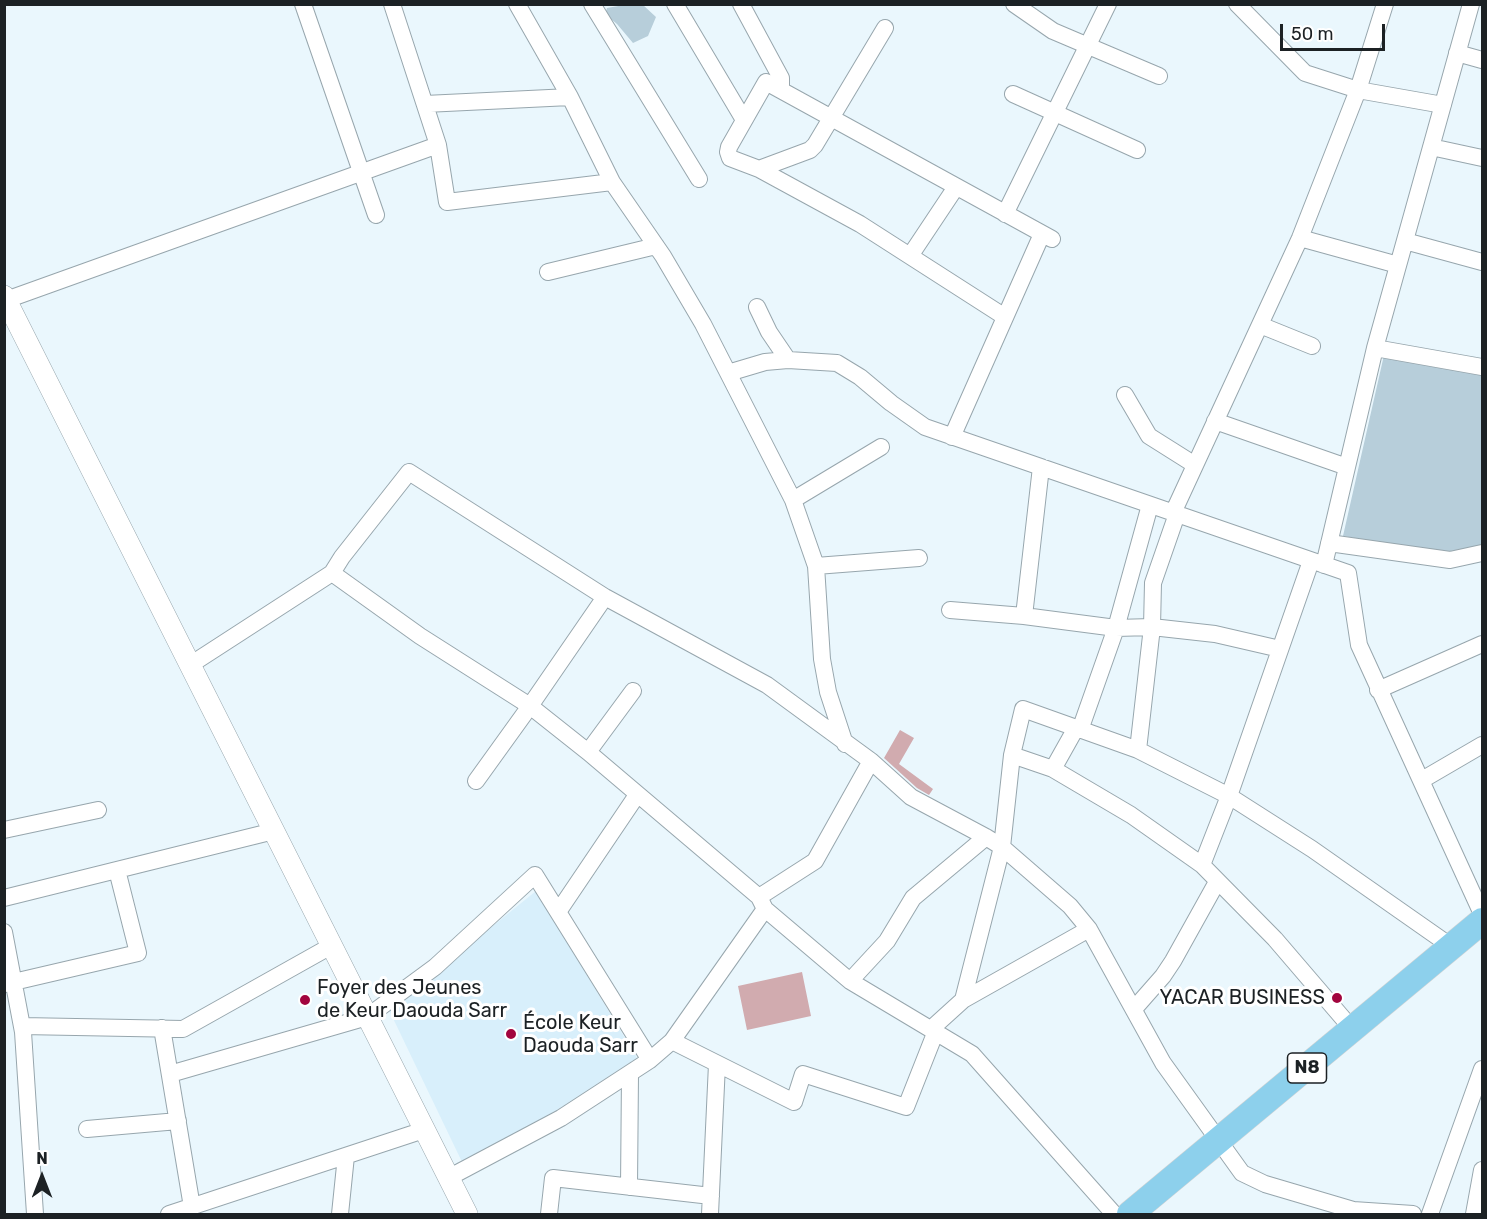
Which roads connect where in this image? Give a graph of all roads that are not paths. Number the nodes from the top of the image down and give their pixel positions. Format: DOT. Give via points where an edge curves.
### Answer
graph roads {
  1 [pos="303,4"];
  2 [pos="392,4"];
  3 [pos="517,4"];
  4 [pos="592,4"];
  5 [pos="675,4"];
  6 [pos="741,4"];
  7 [pos="1014,4"];
  8 [pos="1108,4"];
  9 [pos="1237,4"];
  10 [pos="1385,4"];
  11 [pos="1471,4"];
  12 [pos="885,28"];
  13 [pos="1088,45"];
  14 [pos="1457,53"];
  15 [pos="1482,60"];
  16 [pos="1159,76"];
  17 [pos="781,90"];
  18 [pos="1358,90"];
  19 [pos="1013,94"];
  20 [pos="570,97"];
  21 [pos="425,104"];
  22 [pos="1443,105"];
  23 [pos="1055,113"];
  24 [pos="831,118"];
  25 [pos="744,120"];
  26 [pos="438,145"];
  27 [pos="1431,147"];
  28 [pos="1137,150"];
  29 [pos="1482,158"];
  30 [pos="759,170"];
  31 [pos="361,172"];
  32 [pos="699,179"];
  33 [pos="612,182"];
  34 [pos="956,187"];
  35 [pos="1005,214"];
  36 [pos="376,215"];
  37 [pos="1300,238"];
  38 [pos="1405,241"];
  39 [pos="656,246"];
  40 [pos="910,256"];
  41 [pos="1482,262"];
  42 [pos="1398,265"];
  43 [pos="548,272"];
  44 [pos="757,307"];
  45 [pos="8,308"];
  46 [pos="1005,317"];
  47 [pos="1260,325"];
  48 [pos="1312,346"];
  49 [pos="1375,348"];
  50 [pos="788,360"];
  51 [pos="1482,367"];
  52 [pos="728,373"];
  53 [pos="1125,395"];
  54 [pos="1215,422"];
  55 [pos="952,437"];
  56 [pos="881,447"];
  57 [pos="1195,465"];
  58 [pos="1041,467"];
  59 [pos="1347,467"];
  60 [pos="793,500"];
  61 [pos="1150,505"];
  62 [pos="1175,514"];
  63 [pos="1329,543"];
  64 [pos="1482,553"];
  65 [pos="919,558"];
  66 [pos="1317,563"];
  67 [pos="816,566"];
  68 [pos="332,573"];
  69 [pos="605,597"];
  70 [pos="951,610"];
  71 [pos="1024,616"];
  72 [pos="1152,627"];
  73 [pos="1116,628"];
  74 [pos="1482,644"];
  75 [pos="1280,649"];
  76 [pos="190,665"];
  77 [pos="1378,690"];
  78 [pos="633,691"];
  79 [pos="530,706"];
  80 [pos="1078,729"];
  81 [pos="845,744"];
  82 [pos="1482,745"];
  83 [pos="1138,750"];
  84 [pos="588,752"];
  85 [pos="1012,755"];
  86 [pos="871,761"];
  87 [pos="1053,769"];
  88 [pos="1422,780"];
  89 [pos="476,781"];
  90 [pos="637,795"];
  91 [pos="1229,796"];
  92 [pos="98,810"];
  93 [pos="4,830"];
  94 [pos="274,831"];
  95 [pos="986,837"];
  96 [pos="1002,847"];
  97 [pos="1202,865"];
  98 [pos="117,870"];
  99 [pos="1216,882"];
  100 [pos="4,898"];
  101 [pos="762,903"];
  102 [pos="558,912"];
  103 [pos="1480,925"];
  104 [pos="1089,929"];
  105 [pos="4,932"];
  106 [pos="331,946"];
  107 [pos="1452,946"];
  108 [pos="850,981"];
  109 [pos="9,983"];
  110 [pos="963,1000"];
  111 [pos="1134,1009"];
  112 [pos="367,1017"];
  113 [pos="22,1026"];
  114 [pos="162,1028"];
  115 [pos="934,1030"];
  116 [pos="1353,1030"];
  117 [pos="672,1041"];
  118 [pos="650,1060"];
  119 [pos="717,1064"];
  120 [pos="1482,1070"];
  121 [pos="170,1074"];
  122 [pos="630,1074"];
  123 [pos="178,1121"];
  124 [pos="87,1129"];
  125 [pos="424,1130"];
  126 [pos="1218,1141"];
  127 [pos="346,1156"];
  128 [pos="1482,1170"];
  129 [pos="448,1178"];
  130 [pos="629,1187"];
  131 [pos="711,1196"];
  132 [pos="192,1207"];
  133 [pos="35,1215"];
  134 [pos="169,1215"];
  135 [pos="340,1215"];
  136 [pos="466,1215"];
  137 [pos="549,1215"];
  138 [pos="710,1215"];
  139 [pos="1114,1215"];
  140 [pos="1130,1215"];
  141 [pos="1413,1215"];
  142 [pos="1430,1215"];
  143 [pos="1474,1215"];
  1 -- 31 [label="street"];
  2 -- 21 [label="street"];
  3 -- 20 [label="street"];
  4 -- 32 [label="street"];
  5 -- 25 [label="street"];
  6 -- 17 [label="street" via="781,78"];
  7 -- 13 [label="street" via="1053,31"];
  8 -- 13 [label="street"];
  9 -- 18 [label="street" via="1305,73"];
  10 -- 18 [label="street"];
  11 -- 14 [label="street"];
  12 -- 24 [label="street"];
  13 -- 16 [label="street"];
  13 -- 23 [label="street"];
  14 -- 15 [label="street"];
  14 -- 22 [label="street"];
  17 -- 24 [label="street"];
  17 -- 25 [label="street" via="766,82"];
  18 -- 22 [label="street"];
  18 -- 37 [label="street"];
  19 -- 23 [label="street"];
  20 -- 21 [label="street"];
  20 -- 33 [label="street"];
  21 -- 26 [label="street"];
  22 -- 27 [label="street"];
  23 -- 28 [label="street"];
  23 -- 35 [label="street"];
  24 -- 30 [label="street" via="812,148"];
  24 -- 34 [label="street"];
  25 -- 30 [label="street" via="728,152 730,158"];
  26 -- 31 [label="street"];
  26 -- 33 [label="street" via="447,202"];
  27 -- 29 [label="street"];
  27 -- 38 [label="street"];
  30 -- 40 [label="street" via="860,224"];
  31 -- 36 [label="street"];
  31 -- 45 [label="street"];
  33 -- 39 [label="street"];
  34 -- 35 [label="street"];
  34 -- 40 [label="street"];
  35 -- 46 [label="street" via="1047,237"];
  37 -- 42 [label="street"];
  37 -- 47 [label="street"];
  38 -- 41 [label="street"];
  38 -- 42 [label="street"];
  39 -- 43 [label="street"];
  39 -- 52 [label="street"];
  40 -- 46 [label="street"];
  42 -- 49 [label="street"];
  44 -- 50 [label="street"];
  45 -- 76 [label="street"];
  46 -- 55 [label="street"];
  47 -- 48 [label="street"];
  47 -- 54 [label="street"];
  49 -- 51 [label="street"];
  49 -- 59 [label="street"];
  50 -- 52 [label="street"];
  50 -- 55 [label="street" via="837,363 925,427"];
  52 -- 60 [label="street"];
  53 -- 57 [label="street" via="1149,436"];
  54 -- 57 [label="street"];
  54 -- 59 [label="street"];
  55 -- 58 [label="street"];
  56 -- 60 [label="street"];
  57 -- 62 [label="street"];
  58 -- 61 [label="street"];
  58 -- 71 [label="street"];
  59 -- 63 [label="street"];
  60 -- 67 [label="street"];
  61 -- 62 [label="street"];
  61 -- 73 [label="street"];
  62 -- 66 [label="street"];
  62 -- 72 [label="street" via="1153,583"];
  63 -- 64 [label="street" via="1450,560"];
  63 -- 66 [label="street"];
  65 -- 67 [label="street"];
  66 -- 75 [label="street"];
  66 -- 77 [label="street" via="1348,573 1359,645"];
  67 -- 81 [label="street" via="822,659 828,693"];
  68 -- 69 [label="street" via="409,472"];
  68 -- 76 [label="street"];
  68 -- 79 [label="street" via="420,636"];
  69 -- 79 [label="street"];
  69 -- 81 [label="street" via="767,685"];
  70 -- 71 [label="street"];
  71 -- 73 [label="street"];
  72 -- 73 [label="street"];
  72 -- 75 [label="street" via="1215,634"];
  72 -- 83 [label="street"];
  73 -- 80 [label="street"];
  74 -- 77 [label="street"];
  75 -- 91 [label="street"];
  76 -- 94 [label="street"];
  77 -- 88 [label="street"];
  78 -- 84 [label="street"];
  79 -- 84 [label="street"];
  79 -- 89 [label="street"];
  80 -- 83 [label="street"];
  80 -- 85 [label="street" via="1023,709"];
  80 -- 87 [label="street"];
  81 -- 86 [label="street"];
  82 -- 88 [label="street"];
  83 -- 91 [label="street"];
  84 -- 90 [label="street"];
  85 -- 87 [label="street"];
  85 -- 96 [label="street"];
  86 -- 95 [label="street" via="911,797"];
  86 -- 101 [label="street" via="815,861"];
  87 -- 97 [label="street" via="1131,815"];
  88 -- 103 [label="street"];
  90 -- 101 [label="street"];
  90 -- 102 [label="street"];
  91 -- 97 [label="street"];
  91 -- 107 [label="street"];
  92 -- 93 [label="street"];
  94 -- 98 [label="street"];
  94 -- 106 [label="street"];
  95 -- 96 [label="street"];
  95 -- 108 [label="street" via="913,898 886,941"];
  96 -- 104 [label="street" via="1070,906"];
  96 -- 110 [label="street"];
  97 -- 99 [label="street"];
  98 -- 100 [label="street"];
  98 -- 109 [label="street" via="138,953"];
  99 -- 111 [label="street" via="1168,968"];
  99 -- 116 [label="street" via="1275,939"];
  101 -- 108 [label="street"];
  101 -- 117 [label="street"];
  102 -- 112 [label="street" via="536,875 435,967"];
  102 -- 118 [label="street"];
  103 -- 107 [label="main road, N8"];
  104 -- 110 [label="street"];
  104 -- 111 [label="street"];
  105 -- 109 [label="street"];
  106 -- 112 [label="street"];
  106 -- 114 [label="street" via="183,1029"];
  107 -- 116 [label="main road, N8"];
  108 -- 115 [label="street"];
  109 -- 113 [label="street"];
  110 -- 115 [label="street"];
  111 -- 126 [label="street" via="1163,1063"];
  112 -- 121 [label="street"];
  112 -- 125 [label="street"];
  113 -- 114 [label="street"];
  113 -- 133 [label="street"];
  114 -- 121 [label="street"];
  115 -- 119 [label="street" via="906,1107 803,1074 794,1102"];
  115 -- 139 [label="street" via="972,1054"];
  116 -- 126 [label="main road, N8"];
  117 -- 118 [label="street"];
  117 -- 119 [label="street"];
  118 -- 122 [label="street"];
  119 -- 131 [label="street"];
  120 -- 142 [label="street"];
  121 -- 123 [label="street"];
  122 -- 129 [label="street" via="561,1118"];
  122 -- 130 [label="street"];
  123 -- 124 [label="street"];
  123 -- 132 [label="street"];
  125 -- 127 [label="street"];
  125 -- 129 [label="street"];
  126 -- 140 [label="main road, N8"];
  126 -- 141 [label="street" via="1242,1173 1265,1184 1353,1210"];
  127 -- 132 [label="street"];
  127 -- 135 [label="street"];
  128 -- 143 [label="street"];
  129 -- 136 [label="street"];
  130 -- 131 [label="street"];
  130 -- 137 [label="street" via="553,1178"];
  131 -- 138 [label="street"];
  132 -- 134 [label="street"];
}
